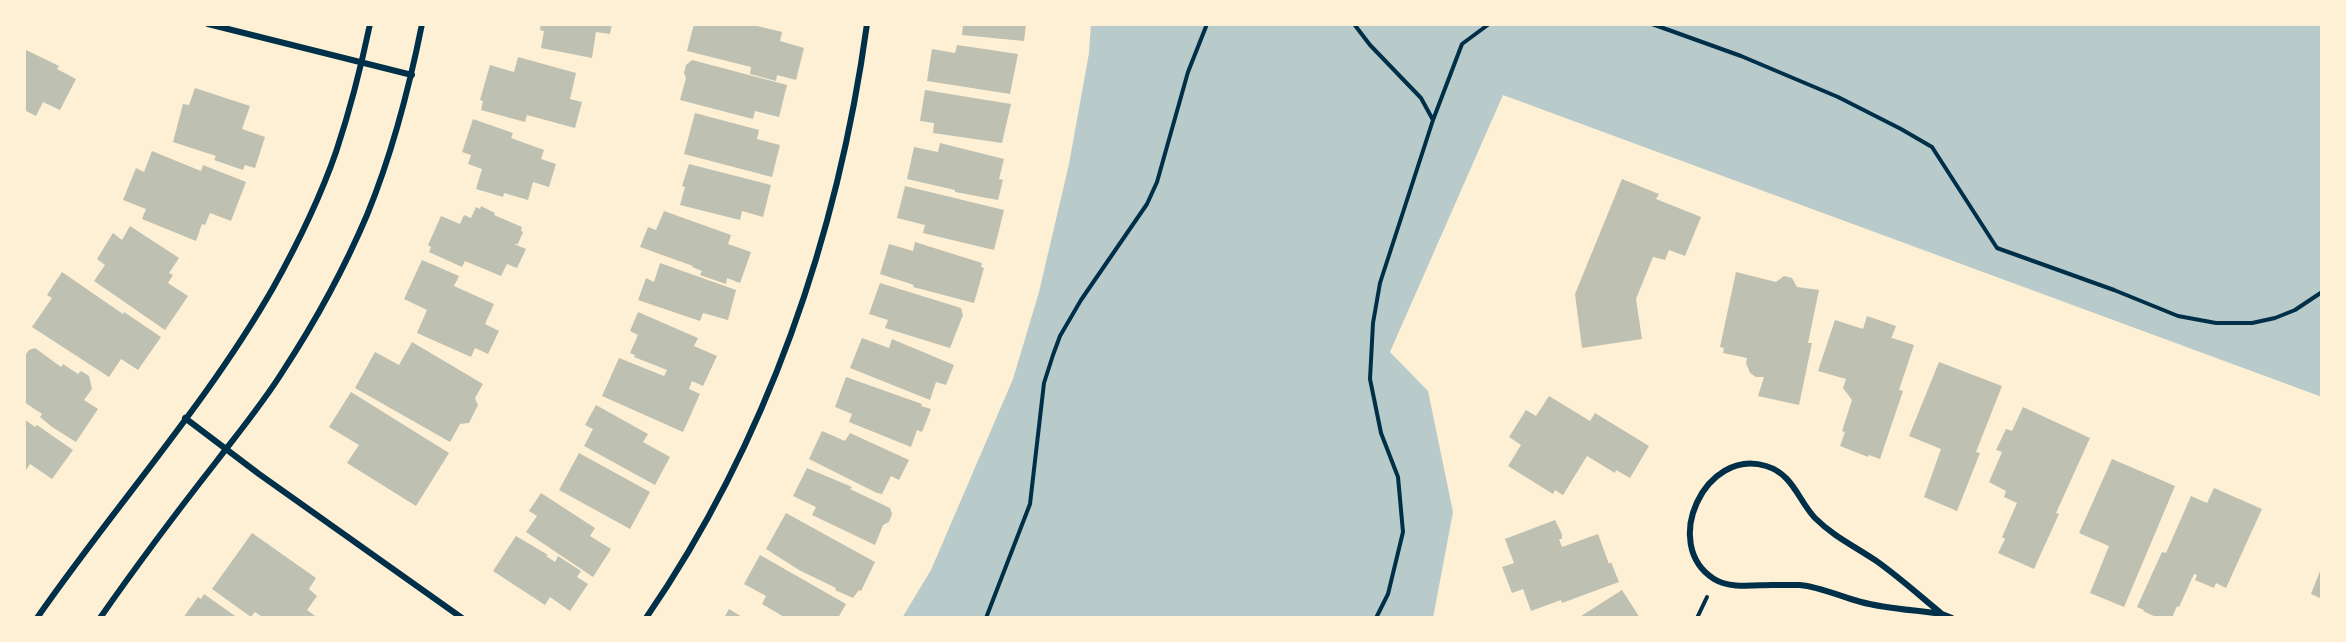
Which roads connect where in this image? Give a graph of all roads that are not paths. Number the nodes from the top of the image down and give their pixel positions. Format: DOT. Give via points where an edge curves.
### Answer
graph roads {
  1 [pos="208,24"];
  2 [pos="370,24"];
  3 [pos="422,24"];
  4 [pos="867,24"];
  5 [pos="362,63"];
  6 [pos="412,75"];
  7 [pos="185,418"];
  8 [pos="226,448"];
  9 [pos="1942,614"];
  10 [pos="37,618"];
  11 [pos="100,618"];
  12 [pos="462,618"];
  13 [pos="646,618"];
  14 [pos="1952,618"];
  1 -- 5 [label="street"];
  2 -- 5 [label="street"];
  3 -- 6 [label="street"];
  4 -- 13 [label="street" via="853,116 836,191 799,315 767,397 724,489"];
  5 -- 6 [label="street"];
  5 -- 7 [label="street" via="336,152 293,250 236,348"];
  6 -- 8 [label="street" via="367,215 329,293 283,371"];
  7 -- 8 [label="street"];
  7 -- 10 [label="street"];
  8 -- 11 [label="street"];
  8 -- 12 [label="street"];
  9 -- 9 [label="street" via="1874,560 1840,540 1814,516 1783,474 1768,466 1748,462 1729,467 1713,480 1693,512 1689,527 1693,551 1700,567 1715,580 1735,585 1801,585 1862,602"];
  9 -- 14 [label="street"];
}
